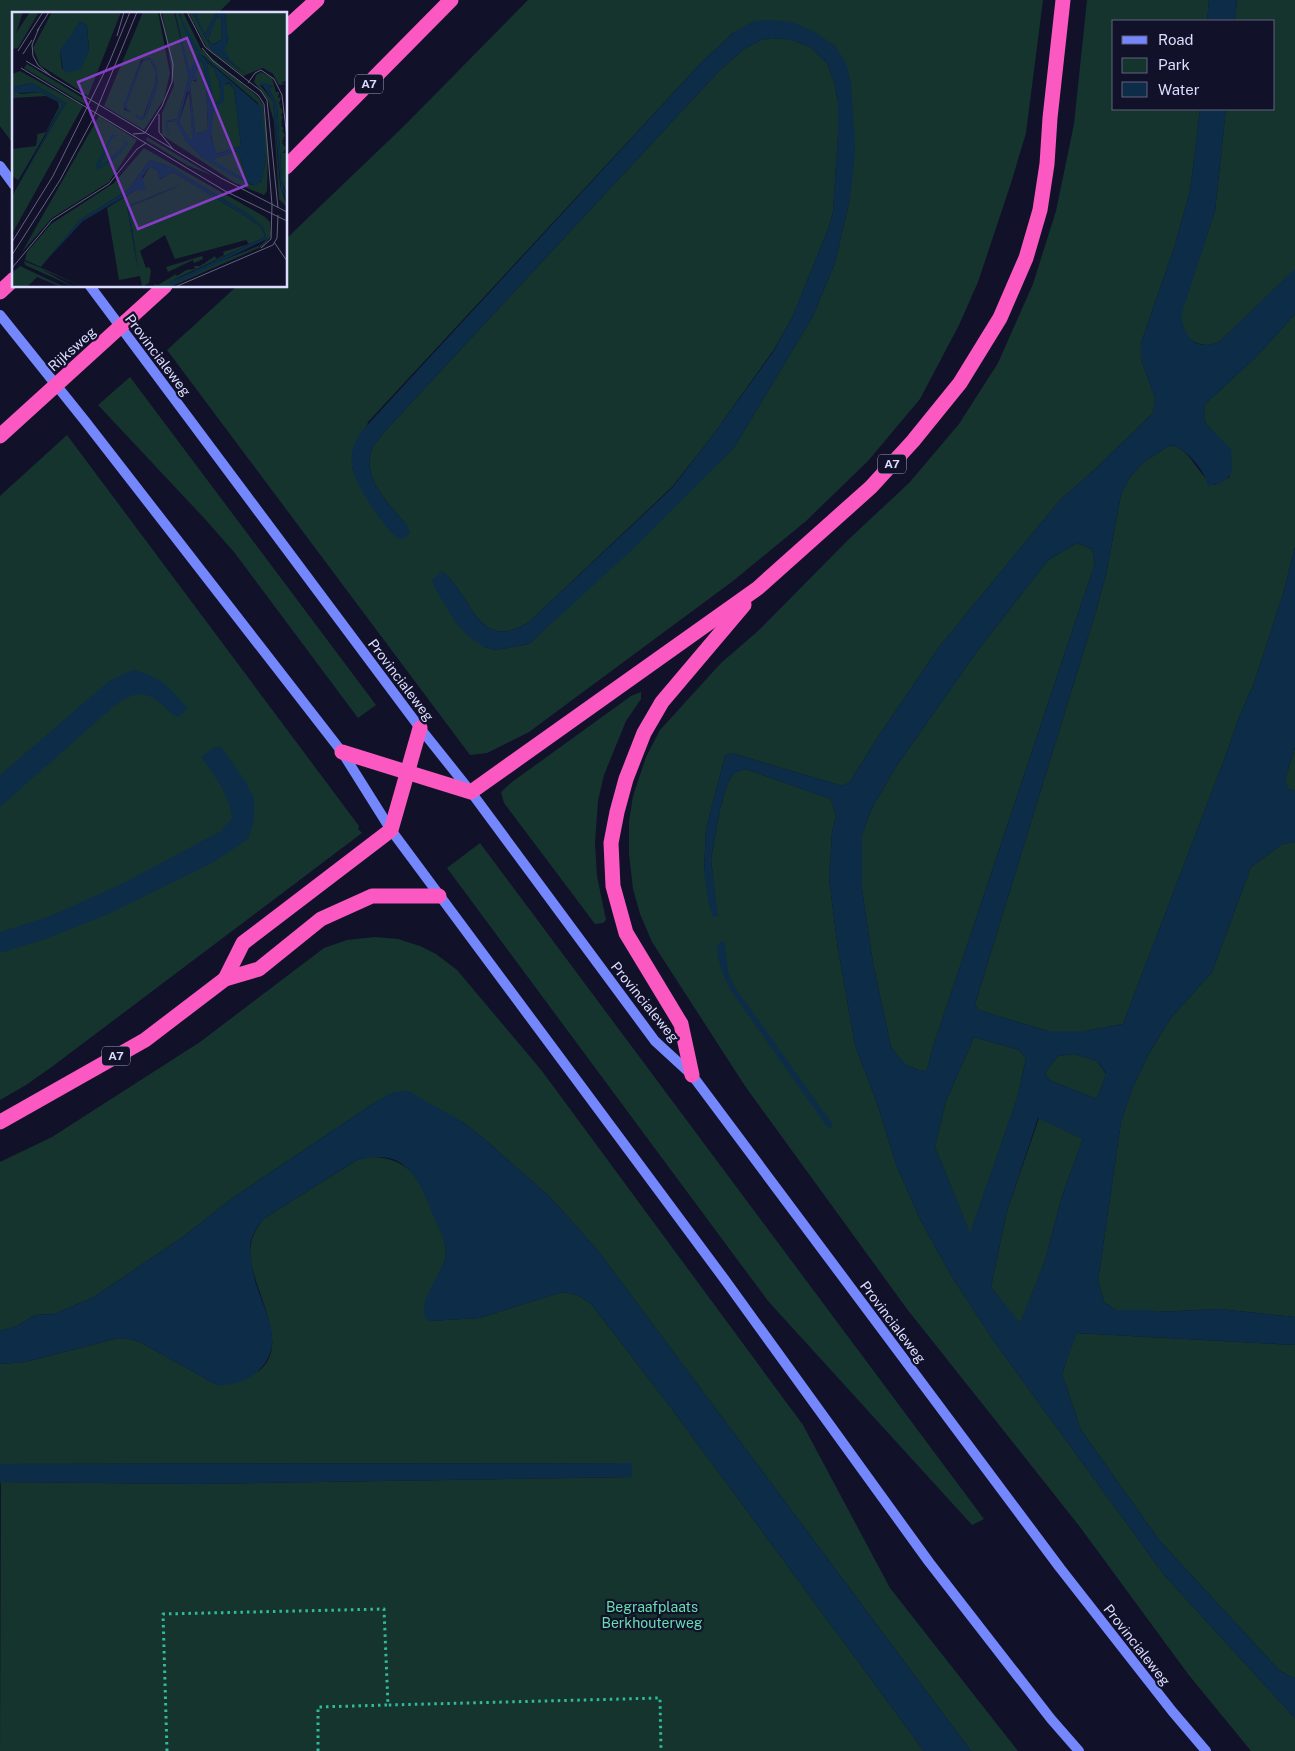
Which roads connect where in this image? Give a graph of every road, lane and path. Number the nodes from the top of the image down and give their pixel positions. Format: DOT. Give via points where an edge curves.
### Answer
graph roads {
  1 [pos="317,0"];
  2 [pos="451,0"];
  3 [pos="1064,0"];
  4 [pos="288,26"];
  5 [pos="288,165"];
  6 [pos="0,166"];
  7 [pos="12,182"];
  8 [pos="12,281"];
  9 [pos="91,288"];
  10 [pos="163,288"];
  11 [pos="0,292"];
  12 [pos="0,316"];
  13 [pos="0,436"];
  14 [pos="758,588"];
  15 [pos="420,728"];
  16 [pos="342,752"];
  17 [pos="408,773"];
  18 [pos="470,792"];
  19 [pos="390,830"];
  20 [pos="439,896"];
  21 [pos="225,979"];
  22 [pos="692,1075"];
  23 [pos="0,1122"];
  24 [pos="388,1705"];
  25 [pos="167,1751"];
  26 [pos="318,1751"];
  27 [pos="661,1751"];
  28 [pos="1079,1751"];
  29 [pos="1206,1751"];
  1 -- 4 [label="highway"];
  2 -- 5 [label="highway, A7"];
  3 -- 14 [label="highway, A7" via="1040,210 1026,258 1000,318 960,383 913,441 871,487"];
  6 -- 7 [label="main road"];
  8 -- 11 [label="highway"];
  9 -- 15 [label="main road, Provincialeweg"];
  10 -- 13 [label="highway, Rijksweg, bridge"];
  12 -- 16 [label="main road"];
  14 -- 18 [label="highway, A7"];
  14 -- 22 [label="highway" via="662,702 644,733 626,779 611,843 614,886 626,933 682,1024"];
  15 -- 17 [label="highway"];
  15 -- 18 [label="main road, Provincialeweg"];
  16 -- 17 [label="highway"];
  16 -- 19 [label="main road"];
  17 -- 18 [label="highway"];
  17 -- 19 [label="highway"];
  18 -- 22 [label="main road, Provincialeweg" via="655,1040"];
  19 -- 20 [label="main road"];
  19 -- 21 [label="highway, A7" via="243,943"];
  20 -- 21 [label="highway, A7" via="372,896 321,920 259,968"];
  20 -- 28 [label="main road" via="725,1280 929,1562"];
  21 -- 23 [label="highway, A7" via="145,1040"];
  22 -- 29 [label="main road, Provincialeweg" via="1060,1568"];
  24 -- 25 [label="path" via="384,1608 163,1614"];
  24 -- 26 [label="path" via="318,1707"];
  24 -- 27 [label="path" via="660,1698"];
}
